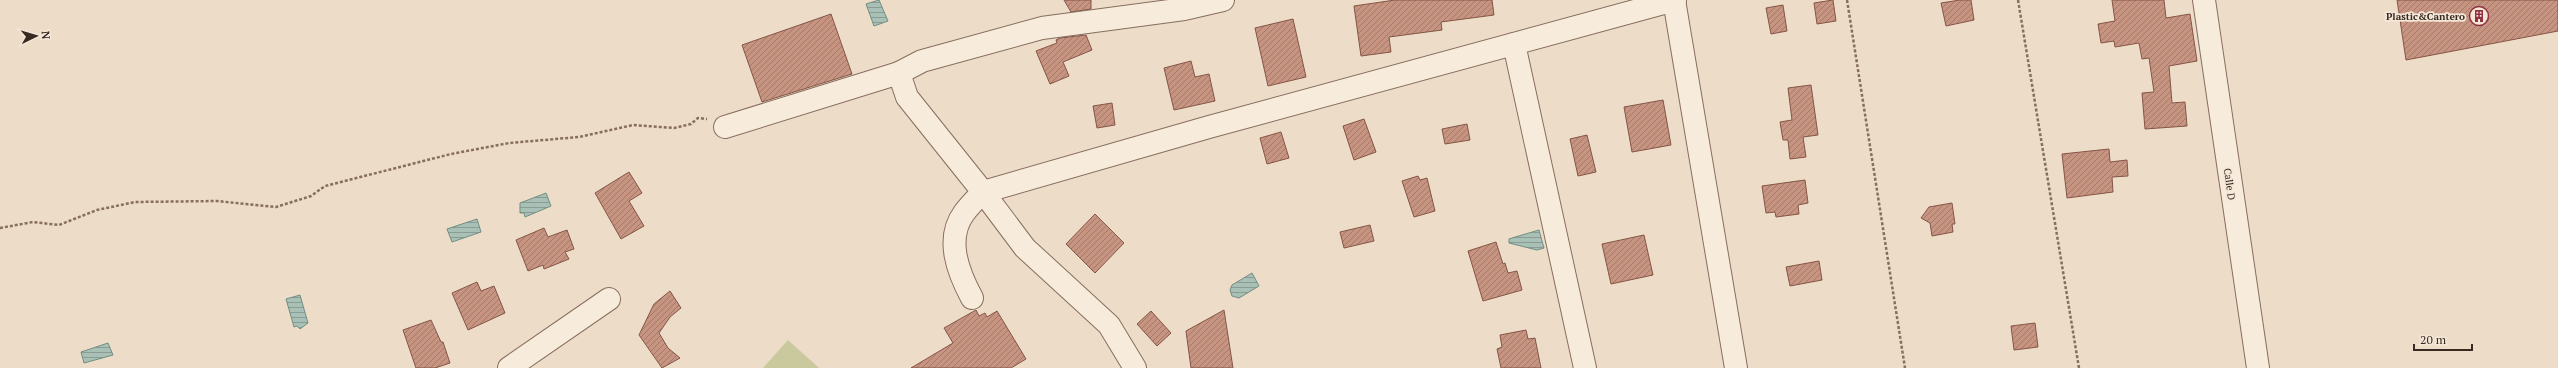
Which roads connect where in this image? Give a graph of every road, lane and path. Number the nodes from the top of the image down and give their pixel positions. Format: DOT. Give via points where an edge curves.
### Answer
graph roads {
  1 [pos="1223,0"];
  2 [pos="1674,0"];
  3 [pos="1847,0"];
  4 [pos="2018,0"];
  5 [pos="2204,0"];
  6 [pos="1514,44"];
  7 [pos="899,73"];
  8 [pos="725,127"];
  9 [pos="983,192"];
  10 [pos="0,228"];
  11 [pos="972,298"];
  12 [pos="609,299"];
  13 [pos="509,368"];
  14 [pos="1135,368"];
  15 [pos="1585,368"];
  16 [pos="1736,368"];
  17 [pos="1905,368"];
  18 [pos="2079,368"];
  19 [pos="2258,368"];
  1 -- 7 [label="street" via="1184,9 1042,28 922,61"];
  2 -- 6 [label="street"];
  2 -- 16 [label="street"];
  3 -- 17 [label="path"];
  4 -- 18 [label="path"];
  5 -- 19 [label="street, Calle D"];
  6 -- 9 [label="street" via="1209,126"];
  6 -- 15 [label="street"];
  7 -- 8 [label="street"];
  7 -- 9 [label="street" via="907,97"];
  8 -- 10 [label="path" via="704,117 691,124 674,128 634,125 580,137 509,143 451,154 325,186 311,196 276,207 217,201 136,202 97,210 59,225 33,222"];
  9 -- 11 [label="street" via="963,214 953,248"];
  9 -- 14 [label="street" via="1025,248 1109,325"];
  12 -- 13 [label="street"];
}
